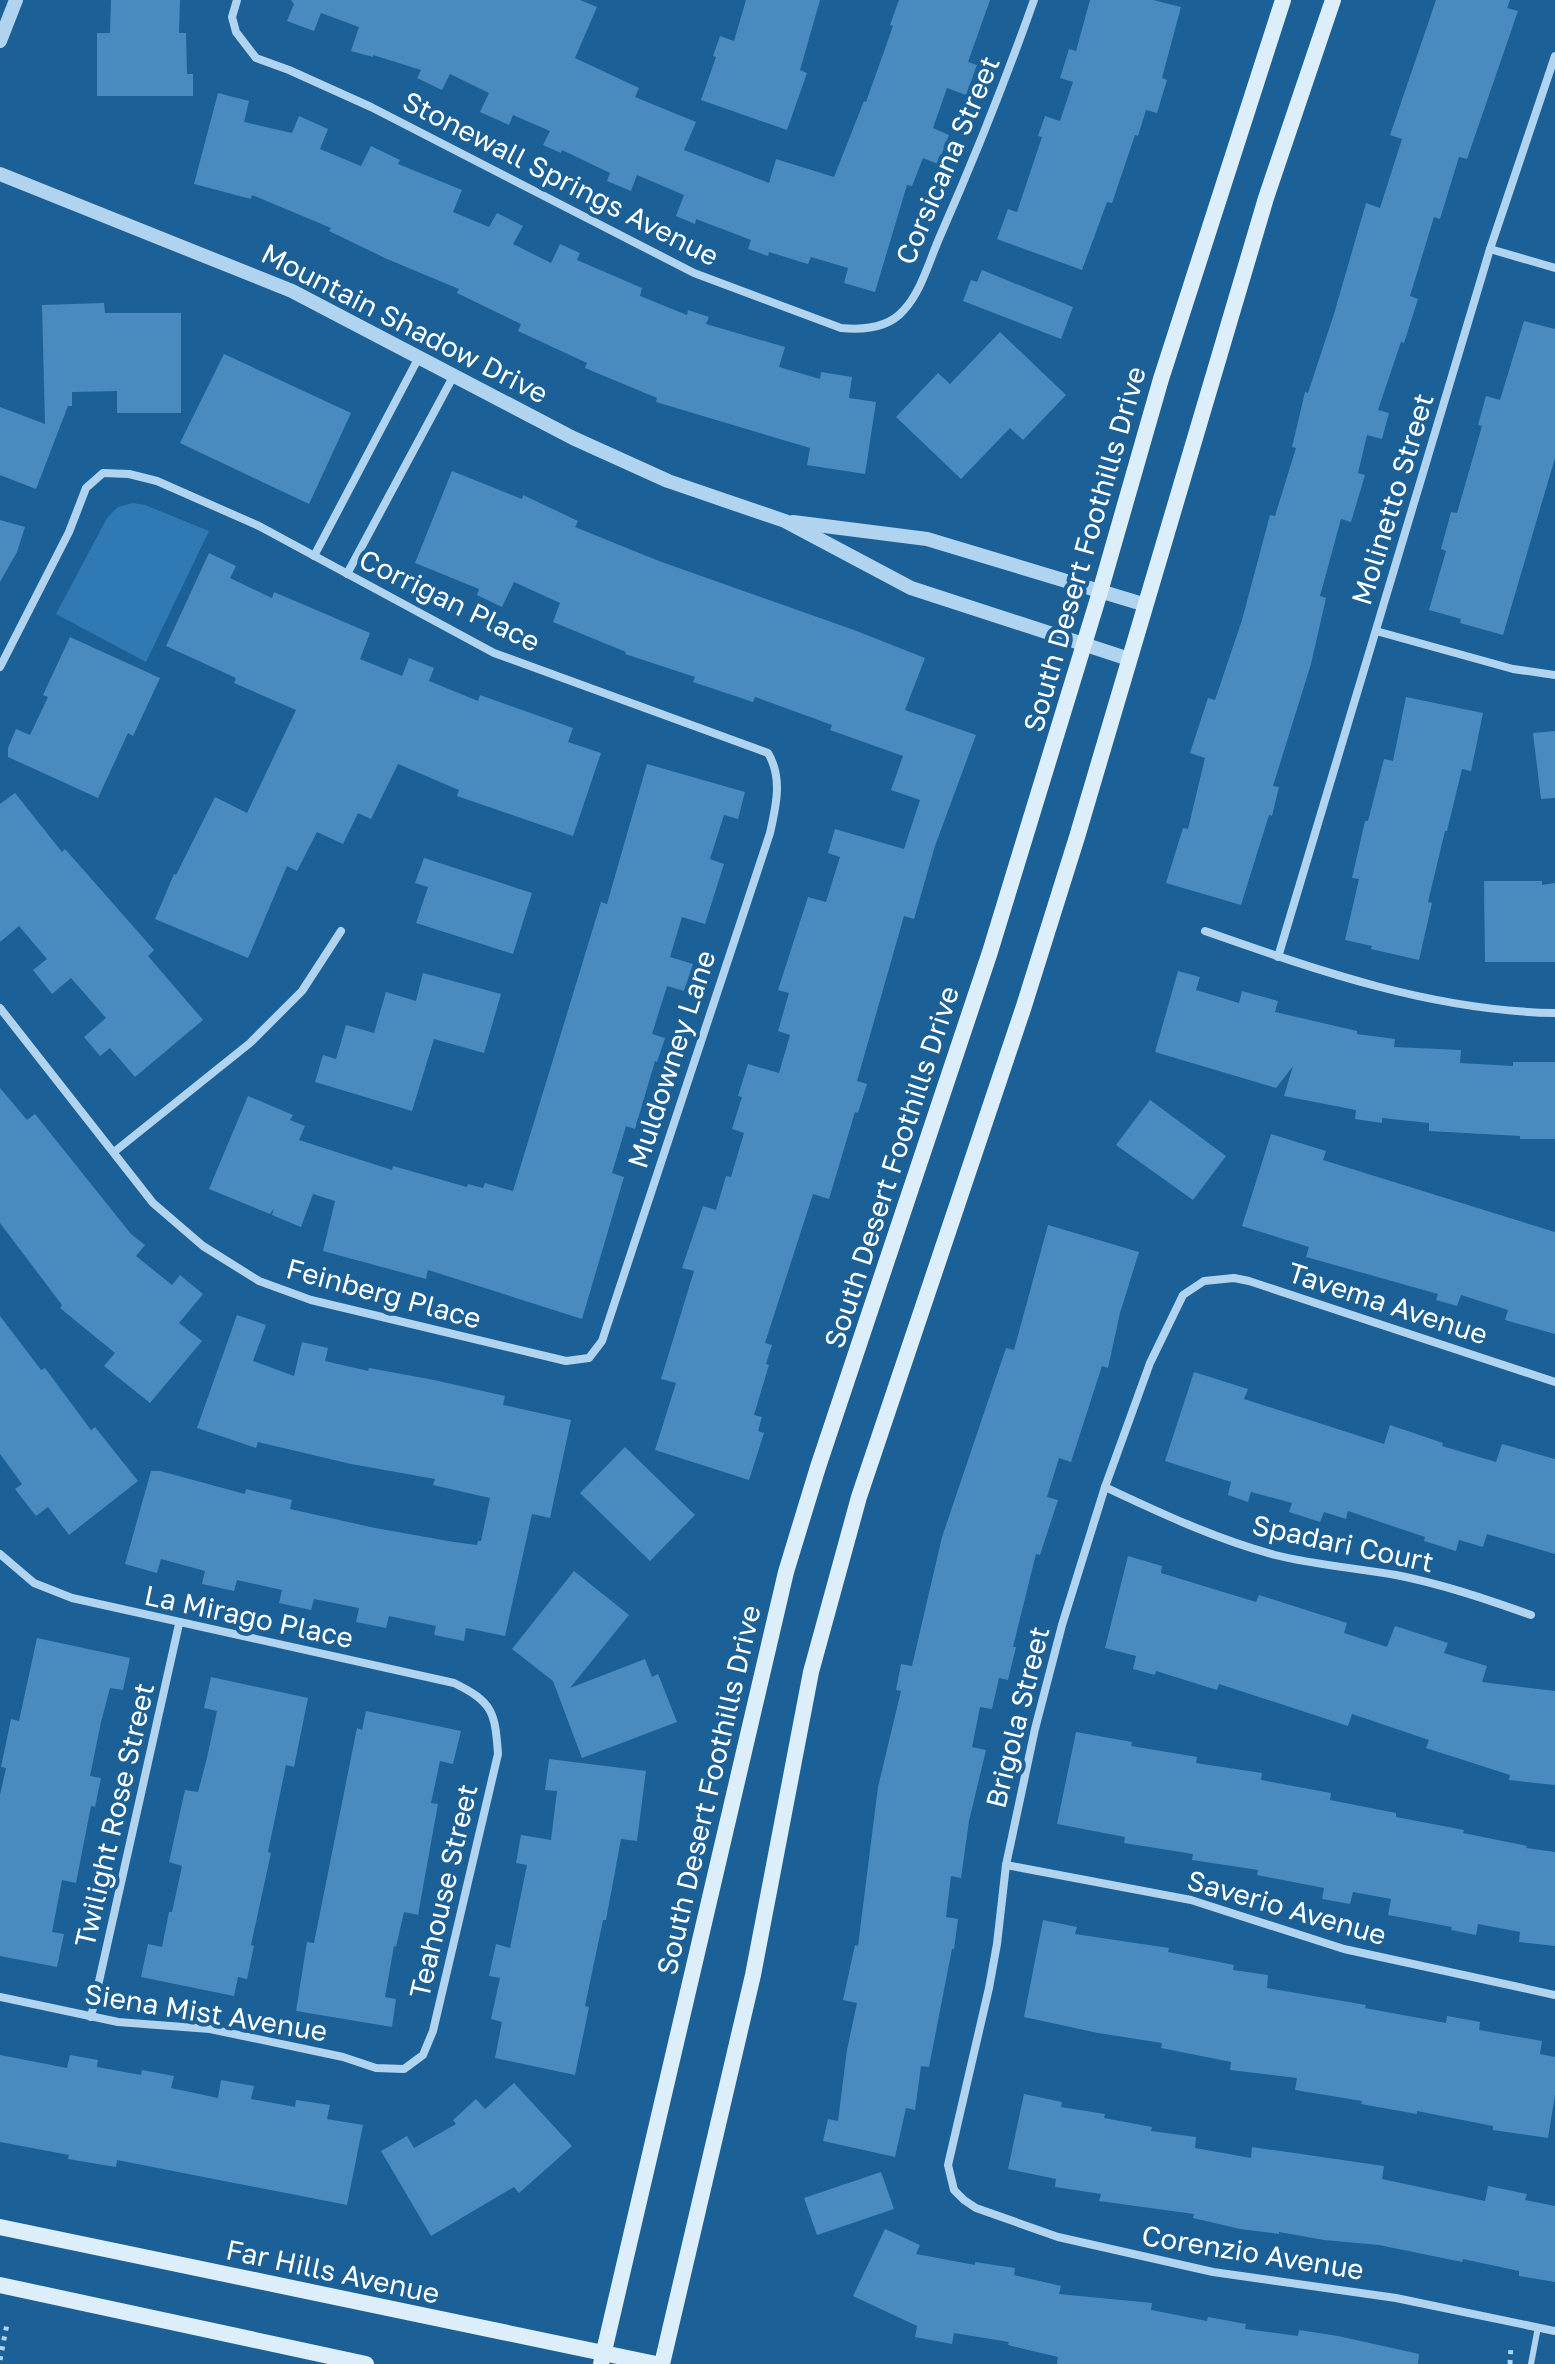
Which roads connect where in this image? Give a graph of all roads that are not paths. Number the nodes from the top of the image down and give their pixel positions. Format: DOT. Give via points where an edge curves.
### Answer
graph roads {
  1 [pos="16,0"];
  2 [pos="237,0"];
  3 [pos="1034,0"];
  4 [pos="1283,0"];
  5 [pos="1333,0"];
  6 [pos="0,41"];
  7 [pos="1555,56"];
  8 [pos="0,174"];
  9 [pos="1490,249"];
  10 [pos="1555,268"];
  11 [pos="882,325"];
  12 [pos="419,357"];
  13 [pos="454,375"];
  14 [pos="785,521"];
  15 [pos="314,556"];
  16 [pos="347,574"];
  17 [pos="1100,592"];
  18 [pos="1146,605"];
  19 [pos="1376,631"];
  20 [pos="1084,645"];
  21 [pos="1129,659"];
  22 [pos="0,667"];
  23 [pos="1555,675"];
  24 [pos="777,768"];
  25 [pos="341,931"];
  26 [pos="1205,931"];
  27 [pos="1278,957"];
  28 [pos="0,1008"];
  29 [pos="1555,1013"];
  30 [pos="114,1152"];
  31 [pos="1204,1281"];
  32 [pos="589,1358"];
  33 [pos="1555,1382"];
  34 [pos="1105,1487"];
  35 [pos="0,1554"];
  36 [pos="1531,1615"];
  37 [pos="179,1624"];
  38 [pos="491,1712"];
  39 [pos="1006,1865"];
  40 [pos="1555,1995"];
  41 [pos="0,1997"];
  42 [pos="91,2017"];
  43 [pos="404,2069"];
  44 [pos="954,2190"];
  45 [pos="0,2227"];
  46 [pos="0,2285"];
  47 [pos="1538,2327"];
  48 [pos="1555,2331"];
  49 [pos="602,2359"];
  50 [pos="366,2364"];
  51 [pos="656,2364"];
  52 [pos="662,2364"];
  53 [pos="1531,2364"];
  1 -- 6 [label="street"];
  2 -- 11 [label="street, Stonewall Springs Avenue" via="232,17 236,32 256,58 371,107 694,273 841,328"];
  3 -- 11 [label="street, Corsicana Street" via="969,171 916,290 903,312"];
  4 -- 17 [label="main road, South Desert Foothills Drive" via="1161,379"];
  5 -- 18 [label="main road" via="1266,198"];
  7 -- 9 [label="street, Molinetto Street"];
  8 -- 12 [label="street, Mountain Shadow Drive" via="292,291"];
  9 -- 10 [label="street"];
  9 -- 19 [label="street, Molinetto Street"];
  12 -- 13 [label="street, Mountain Shadow Drive"];
  12 -- 15 [label="street"];
  13 -- 14 [label="street, Mountain Shadow Drive" via="634,467"];
  13 -- 16 [label="street"];
  14 -- 17 [label="street, Mountain Shadow Drive" via="927,539"];
  14 -- 20 [label="street, Mountain Shadow Drive" via="911,588"];
  15 -- 16 [label="street, Corrigan Place"];
  15 -- 22 [label="street, Corrigan Place" via="157,481 103,473 86,488"];
  16 -- 24 [label="street, Corrigan Place" via="494,653 768,753"];
  17 -- 18 [label="street, Mountain Shadow Drive"];
  17 -- 20 [label="main road, South Desert Foothills Drive"];
  18 -- 21 [label="main road"];
  19 -- 23 [label="street" via="1513,669"];
  19 -- 27 [label="street, Molinetto Street"];
  20 -- 21 [label="street, Mountain Shadow Drive"];
  20 -- 49 [label="main road, South Desert Foothills Drive" via="990,952 786,1572"];
  21 -- 52 [label="main road" via="1024,1006 859,1497 811,1672 753,1975"];
  24 -- 32 [label="street, Muldowney Lane" via="770,833 602,1341"];
  25 -- 30 [label="street" via="302,991 250,1043"];
  26 -- 27 [label="street"];
  27 -- 29 [label="street" via="1441,1003"];
  28 -- 30 [label="street, Feinberg Place"];
  30 -- 32 [label="street, Feinberg Place" via="153,1203 203,1246 259,1281 402,1323 566,1361"];
  31 -- 33 [label="street, Tavema Avenue" via="1234,1278 1261,1285"];
  31 -- 34 [label="street, Brigola Street" via="1183,1295 1175,1308"];
  34 -- 36 [label="street, Spadari Court" via="1243,1546 1445,1586"];
  34 -- 39 [label="street, Brigola Street" via="1052,1661"];
  35 -- 37 [label="street, La Mirago Place" via="34,1583 72,1598"];
  37 -- 38 [label="street, La Mirago Place" via="454,1683 478,1695"];
  37 -- 42 [label="street, Twilight Rose Street"];
  38 -- 43 [label="street, Teahouse Street" via="498,1754 440,2002 423,2055"];
  39 -- 40 [label="street, Saverio Avenue" via="1191,1900 1344,1949"];
  39 -- 44 [label="street, Brigola Street" via="991,1978 950,2151"];
  41 -- 42 [label="street, Siena Mist Avenue"];
  42 -- 43 [label="street, Siena Mist Avenue" via="210,2029 376,2068"];
  44 -- 47 [label="street, Corenzio Avenue" via="976,2208 1083,2244 1213,2272 1396,2298"];
  45 -- 49 [label="main road, Far Hills Avenue"];
  46 -- 50 [label="main road"];
  47 -- 48 [label="street, Corenzio Avenue"];
  47 -- 53 [label="lane"];
  49 -- 51 [label="main road, Far Hills Avenue"];
}
